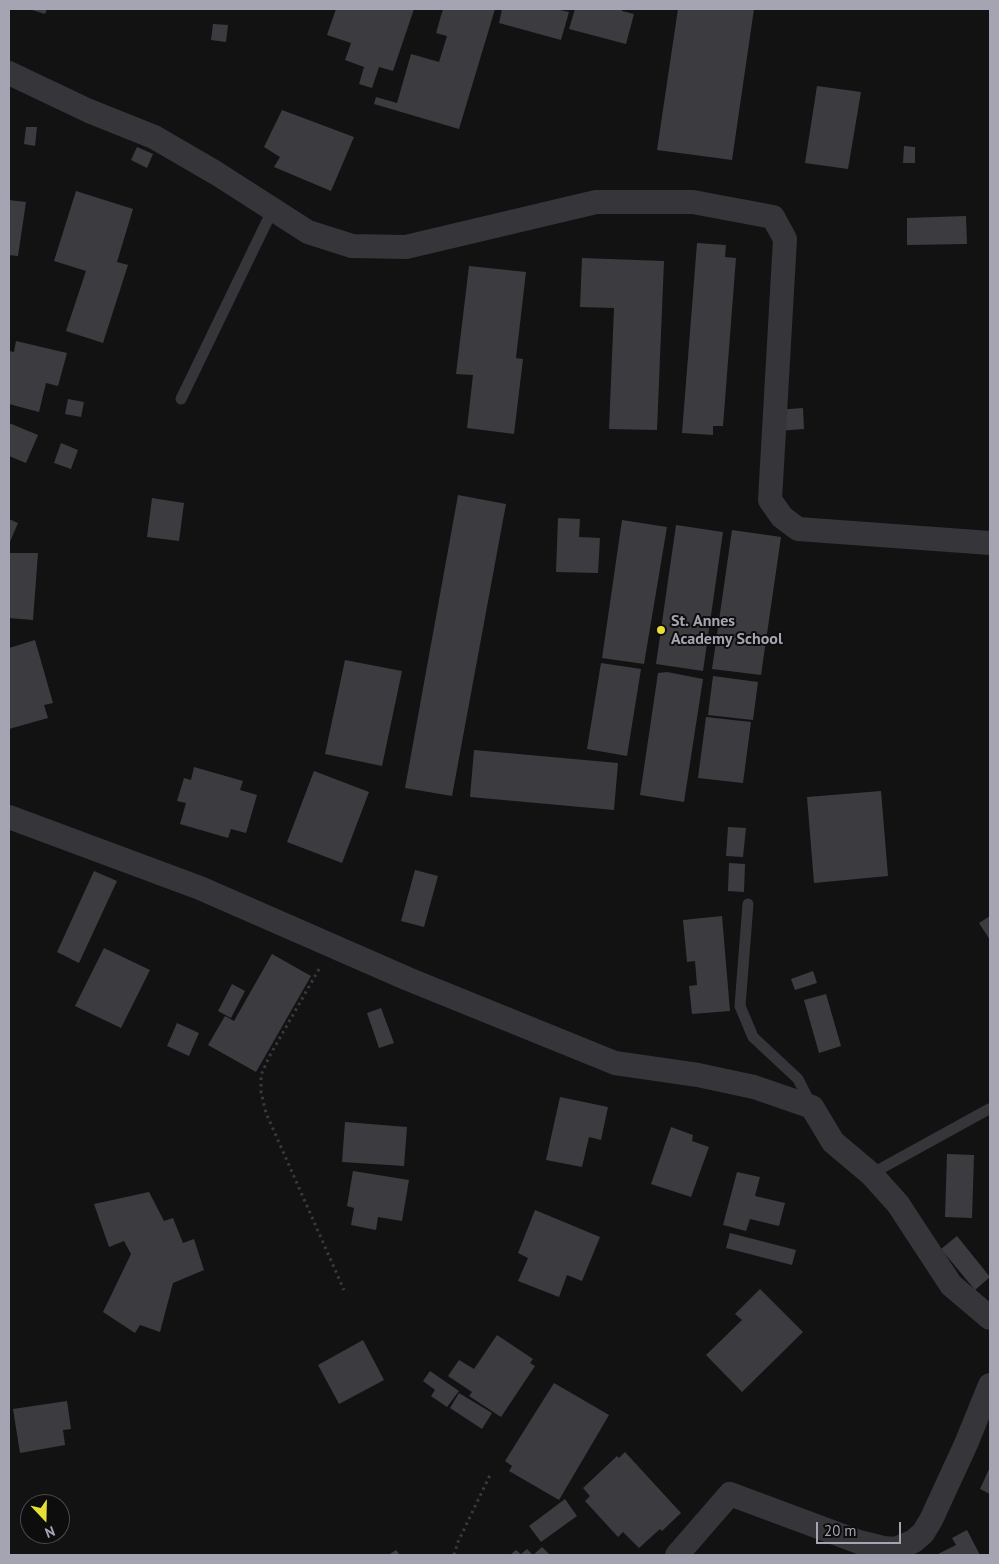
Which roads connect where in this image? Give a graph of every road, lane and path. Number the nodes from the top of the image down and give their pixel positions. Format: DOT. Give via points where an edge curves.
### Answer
graph roads {
  1 [pos="9,73"];
  2 [pos="273,209"];
  3 [pos="181,399"];
  4 [pos="990,543"];
  5 [pos="9,817"];
  6 [pos="748,904"];
  7 [pos="332,946"];
  8 [pos="812,1107"];
  9 [pos="989,1109"];
  10 [pos="871,1174"];
  11 [pos="344,1290"];
  12 [pos="990,1318"];
  13 [pos="990,1385"];
  14 [pos="490,1474"];
  15 [pos="896,1552"];
  16 [pos="454,1555"];
  17 [pos="677,1555"];
  1 -- 2 [label="street" via="154,137"];
  2 -- 3 [label="lane"];
  2 -- 4 [label="street" via="308,232 352,246 406,247 596,202 693,202 773,217 785,239 770,500 782,517 798,529"];
  5 -- 7 [label="street" via="200,888"];
  6 -- 8 [label="lane" via="740,1006 753,1037 798,1079"];
  7 -- 8 [label="street" via="615,1063 754,1087"];
  7 -- 11 [label="path" via="269,1058 261,1075 261,1092 266,1113"];
  8 -- 10 [label="street" via="833,1142"];
  9 -- 10 [label="lane"];
  10 -- 12 [label="street" via="898,1204 951,1285"];
  13 -- 15 [label="street" via="931,1520 914,1541"];
  14 -- 16 [label="path"];
  15 -- 17 [label="street" via="859,1542 730,1494"];
}
